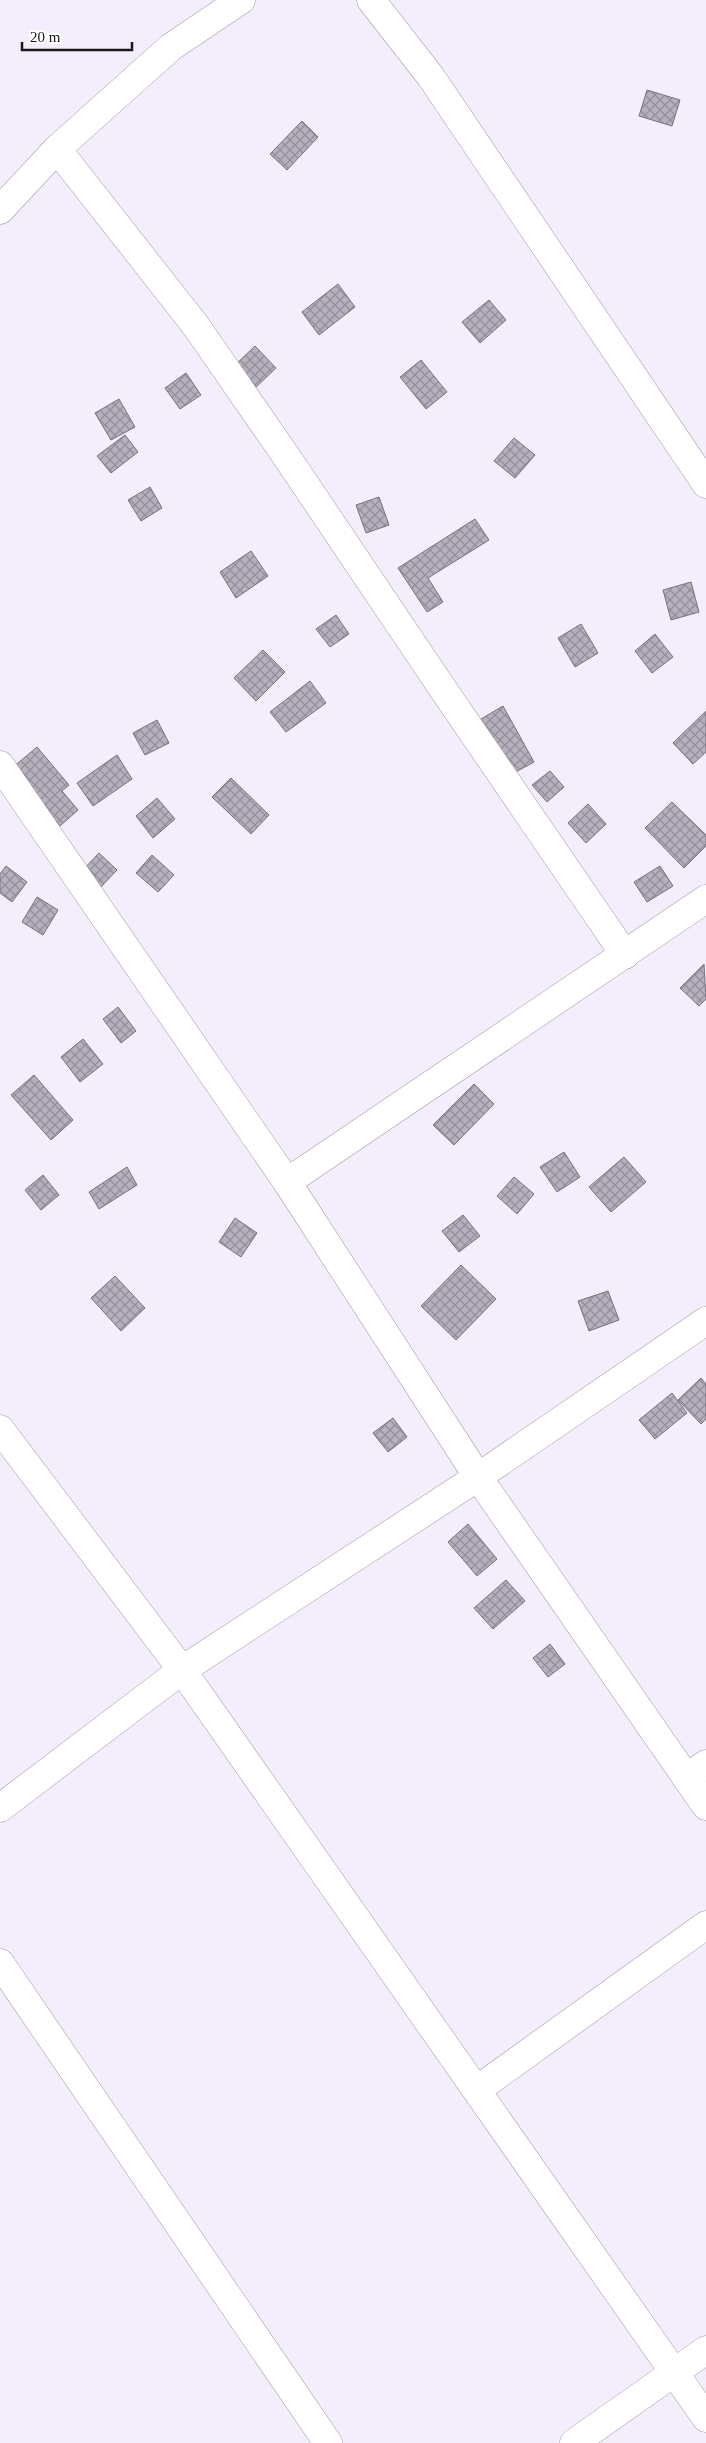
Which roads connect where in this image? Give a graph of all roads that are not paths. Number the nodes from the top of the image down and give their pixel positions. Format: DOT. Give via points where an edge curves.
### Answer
graph roads {
  1 [pos="241,0"];
  2 [pos="371,0"];
  3 [pos="57,149"];
  4 [pos="0,210"];
  5 [pos="706,484"];
  6 [pos="0,765"];
  7 [pos="706,899"];
  8 [pos="625,955"];
  9 [pos="287,1182"];
  10 [pos="706,1320"];
  11 [pos="0,1429"];
  12 [pos="478,1478"];
  13 [pos="182,1670"];
  14 [pos="696,1771"];
  15 [pos="706,1806"];
  16 [pos="0,1808"];
  17 [pos="706,1926"];
  18 [pos="0,1963"];
  19 [pos="478,2090"];
  20 [pos="706,2350"];
  21 [pos="674,2370"];
  22 [pos="706,2418"];
  23 [pos="328,2443"];
  24 [pos="574,2443"];
  1 -- 3 [label="street" via="171,47"];
  2 -- 5 [label="street" via="431,78"];
  3 -- 4 [label="street"];
  3 -- 8 [label="street" via="196,326"];
  6 -- 9 [label="street"];
  7 -- 8 [label="street"];
  8 -- 9 [label="street"];
  9 -- 12 [label="street"];
  10 -- 12 [label="street"];
  11 -- 13 [label="street"];
  12 -- 13 [label="street"];
  12 -- 14 [label="street"];
  13 -- 16 [label="street"];
  13 -- 19 [label="street"];
  14 -- 15 [label="street"];
  17 -- 19 [label="street"];
  18 -- 23 [label="street"];
  19 -- 21 [label="street"];
  20 -- 21 [label="street"];
  21 -- 22 [label="street"];
  21 -- 24 [label="street"];
}
